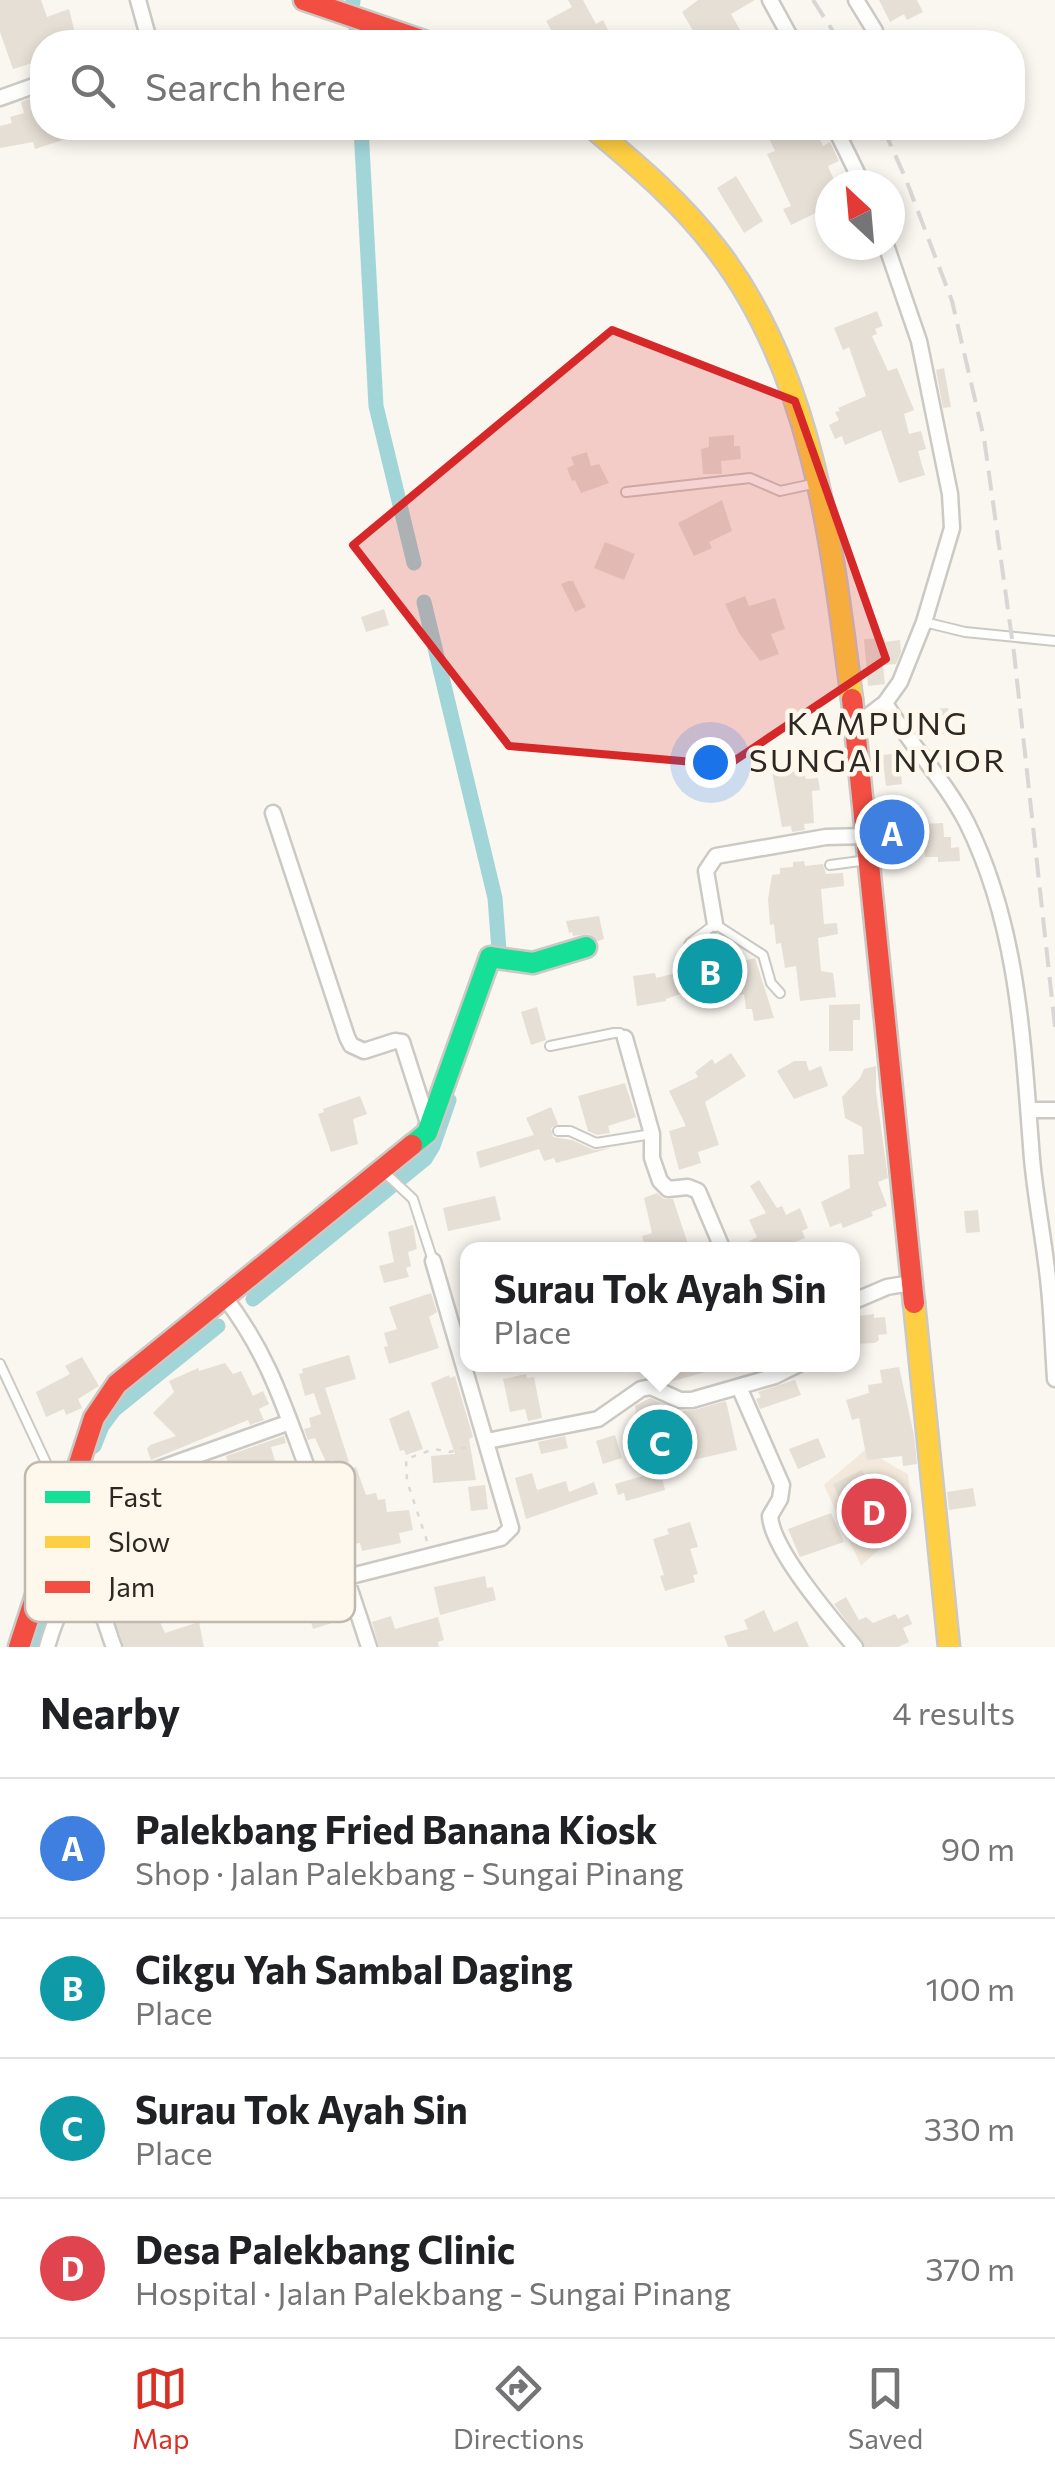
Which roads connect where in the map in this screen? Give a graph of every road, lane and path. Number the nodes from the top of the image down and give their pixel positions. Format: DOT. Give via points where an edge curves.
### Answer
graph roads {
  1 [pos="138,0"];
  2 [pos="304,0"];
  3 [pos="770,0"];
  4 [pos="856,0"];
  5 [pos="146,30"];
  6 [pos="392,30"];
  7 [pos="786,30"];
  8 [pos="873,30"];
  9 [pos="30,88"];
  10 [pos="0,98"];
  11 [pos="610,140"];
  12 [pos="842,140"];
  13 [pos="856,170"];
  14 [pos="891,260"];
  15 [pos="818,482"];
  16 [pos="626,492"];
  17 [pos="924,622"];
  18 [pos="1055,640"];
  19 [pos="885,704"];
  20 [pos="856,725"];
  21 [pos="273,812"];
  22 [pos="866,836"];
  23 [pos="868,860"];
  24 [pos="830,865"];
  25 [pos="715,924"];
  26 [pos="586,946"];
  27 [pos="689,959"];
  28 [pos="780,993"];
  29 [pos="625,1038"];
  30 [pos="550,1046"];
  31 [pos="1030,1110"];
  32 [pos="1055,1110"];
  33 [pos="429,1126"];
  34 [pos="558,1130"];
  35 [pos="652,1134"];
  36 [pos="389,1177"];
  37 [pos="720,1242"];
  38 [pos="433,1260"];
  39 [pos="911,1283"];
  40 [pos="860,1299"];
  41 [pos="227,1300"];
  42 [pos="460,1350"];
  43 [pos="0,1364"];
  44 [pos="466,1372"];
  45 [pos="768,1372"];
  46 [pos="1055,1380"];
  47 [pos="739,1387"];
  48 [pos="290,1422"];
  49 [pos="487,1441"];
  50 [pos="46,1462"];
  51 [pos="79,1462"];
  52 [pos="178,1462"];
  53 [pos="305,1462"];
  54 [pos="433,1556"];
  55 [pos="355,1576"];
  56 [pos="355,1604"];
  57 [pos="27,1622"];
  58 [pos="55,1622"];
  59 [pos="104,1622"];
  60 [pos="19,1647"];
  61 [pos="48,1647"];
  62 [pos="114,1647"];
  63 [pos="368,1647"];
  64 [pos="855,1647"];
  65 [pos="948,1647"];
  1 -- 5 [label="street"];
  2 -- 6 [label="street"];
  3 -- 7 [label="street"];
  4 -- 8 [label="street"];
  9 -- 10 [label="street"];
  11 -- 15 [label="street" via="668,188 743,286 790,382"];
  12 -- 13 [label="street"];
  14 -- 17 [label="street" via="919,341 950,494 949,541"];
  15 -- 16 [label="lane" via="780,491 750,478"];
  15 -- 20 [label="street"];
  17 -- 18 [label="lane"];
  17 -- 19 [label="street"];
  19 -- 20 [label="street"];
  19 -- 31 [label="street" via="950,795 993,885 1008,941"];
  20 -- 22 [label="street"];
  21 -- 33 [label="street" via="347,1037 364,1051 402,1042"];
  22 -- 23 [label="street"];
  22 -- 25 [label="street" via="716,856 706,871"];
  23 -- 24 [label="lane"];
  23 -- 39 [label="street"];
  25 -- 27 [label="lane" via="690,944"];
  25 -- 28 [label="lane" via="763,955"];
  26 -- 33 [label="street" via="534,963 498,959"];
  29 -- 30 [label="lane" via="614,1033"];
  29 -- 35 [label="street"];
  31 -- 32 [label="street"];
  31 -- 46 [label="street"];
  33 -- 36 [label="street"];
  34 -- 35 [label="lane" via="596,1143"];
  35 -- 37 [label="street" via="660,1182 698,1191"];
  36 -- 38 [label="lane" via="413,1199"];
  36 -- 41 [label="street"];
  38 -- 42 [label="street"];
  39 -- 40 [label="street"];
  39 -- 65 [label="street"];
  41 -- 48 [label="street" via="253,1334"];
  41 -- 51 [label="street" via="108,1394"];
  43 -- 50 [label="lane"];
  44 -- 49 [label="street"];
  45 -- 47 [label="street"];
  47 -- 49 [label="street" via="680,1400 641,1389 598,1419"];
  47 -- 64 [label="street" via="782,1485 772,1529"];
  48 -- 52 [label="street"];
  48 -- 53 [label="street"];
  49 -- 54 [label="street" via="511,1528 500,1538"];
  49 -- 54 [label="path" via="406,1460"];
  54 -- 55 [label="street"];
  56 -- 63 [label="street"];
  57 -- 60 [label="street"];
  58 -- 61 [label="street"];
  59 -- 62 [label="street"];
}
